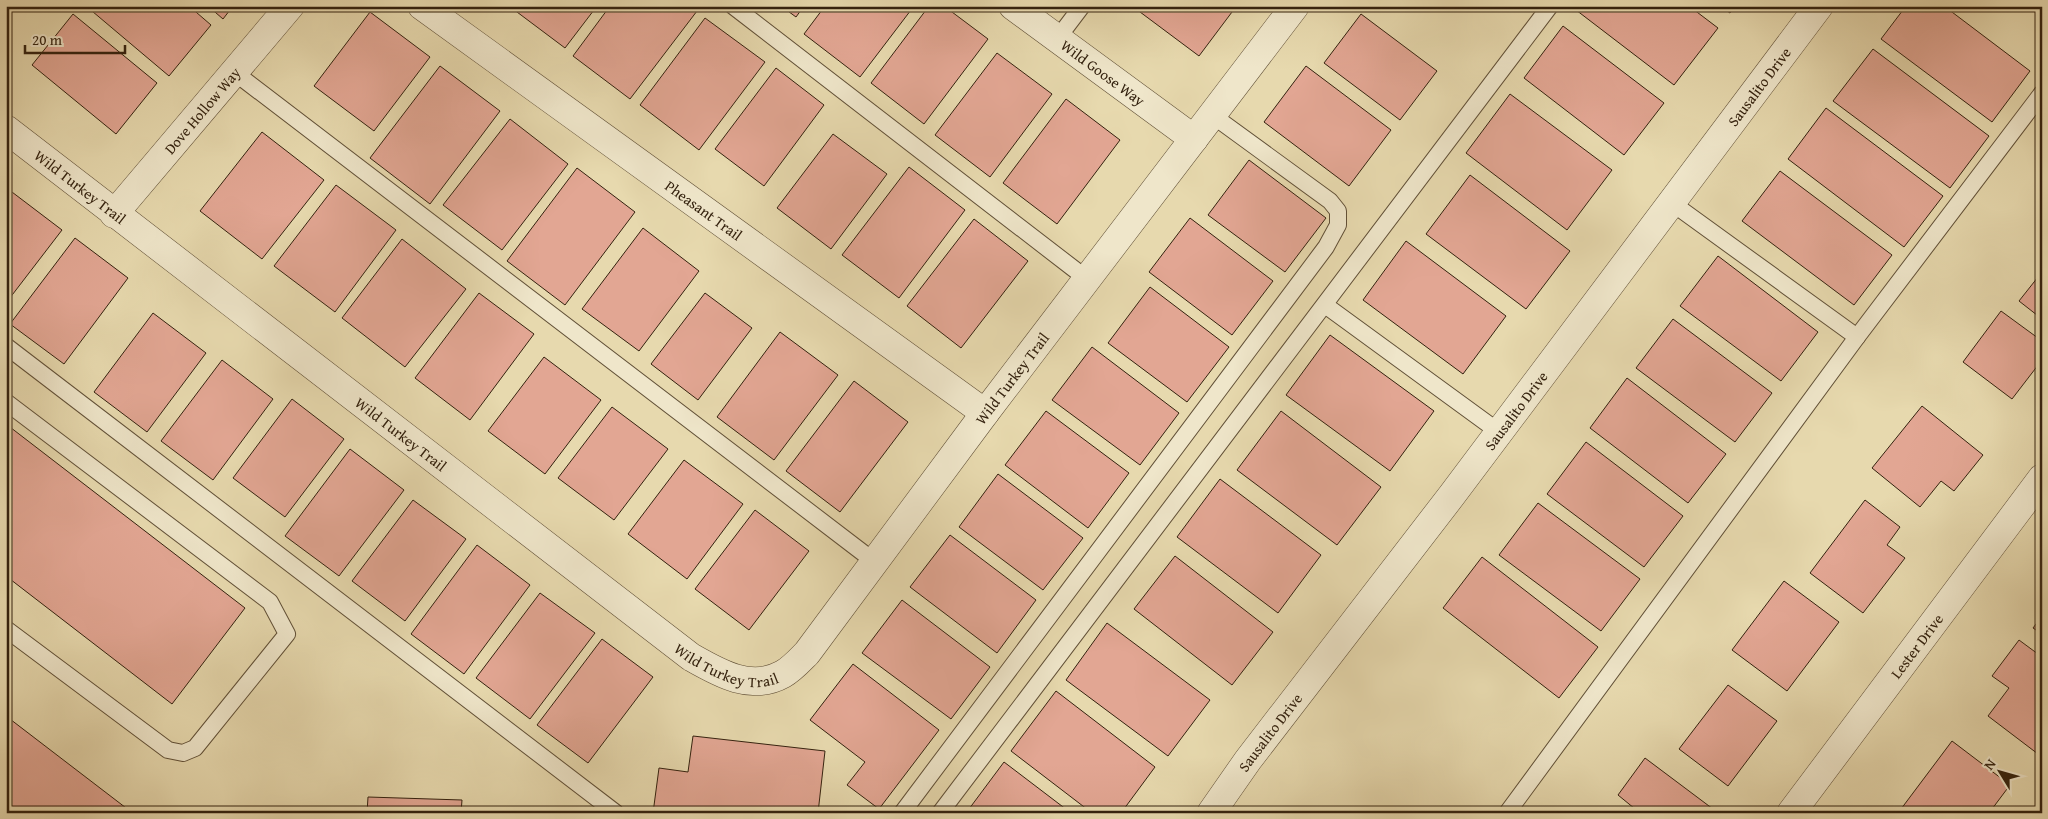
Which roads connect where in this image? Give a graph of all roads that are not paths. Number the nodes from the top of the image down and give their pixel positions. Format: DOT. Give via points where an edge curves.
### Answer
graph roads {
  1 [pos="290,6"];
  2 [pos="422,6"];
  3 [pos="733,6"];
  4 [pos="1013,6"];
  5 [pos="1082,6"];
  6 [pos="1295,6"];
  7 [pos="1550,6"];
  8 [pos="1819,6"];
  9 [pos="1057,39"];
  10 [pos="234,72"];
  11 [pos="2042,94"];
  12 [pos="1212,115"];
  13 [pos="6,129"];
  14 [pos="1194,138"];
  15 [pos="1672,202"];
  16 [pos="114,214"];
  17 [pos="1087,279"];
  18 [pos="1325,305"];
  19 [pos="1857,337"];
  20 [pos="6,346"];
  21 [pos="6,402"];
  22 [pos="985,413"];
  23 [pos="1499,432"];
  24 [pos="2042,478"];
  25 [pos="875,562"];
  26 [pos="6,629"];
  27 [pos="616,813"];
  28 [pos="902,813"];
  29 [pos="940,813"];
  30 [pos="1211,813"];
  31 [pos="1507,813"];
  32 [pos="1792,813"];
  1 -- 10 [label="street, Dove Hollow Way"];
  2 -- 22 [label="street, Pheasant Trail"];
  3 -- 17 [label="lane"];
  4 -- 9 [label="street, Wild Goose Way"];
  5 -- 9 [label="lane"];
  6 -- 12 [label="street, Wild Turkey Trail"];
  7 -- 18 [label="lane"];
  8 -- 15 [label="street, Sausalito Drive"];
  9 -- 14 [label="street, Wild Goose Way"];
  10 -- 16 [label="street, Dove Hollow Way"];
  10 -- 25 [label="lane"];
  11 -- 19 [label="lane"];
  12 -- 14 [label="street, Wild Turkey Trail"];
  12 -- 28 [label="lane" via="1330,201 1338,211 1338,225 1326,247"];
  13 -- 16 [label="street, Wild Turkey Trail"];
  14 -- 17 [label="street, Wild Turkey Trail"];
  15 -- 19 [label="lane"];
  15 -- 23 [label="street, Sausalito Drive"];
  16 -- 25 [label="street, Wild Turkey Trail" via="691,658 731,679 766,681 783,674 807,654"];
  17 -- 22 [label="street, Wild Turkey Trail"];
  18 -- 23 [label="lane"];
  18 -- 29 [label="lane"];
  19 -- 31 [label="lane"];
  20 -- 27 [label="lane"];
  21 -- 26 [label="lane" via="270,602 287,634 195,748 183,753 168,750"];
  22 -- 25 [label="street, Wild Turkey Trail"];
  23 -- 30 [label="street, Sausalito Drive"];
  24 -- 32 [label="street, Lester Drive"];
}
